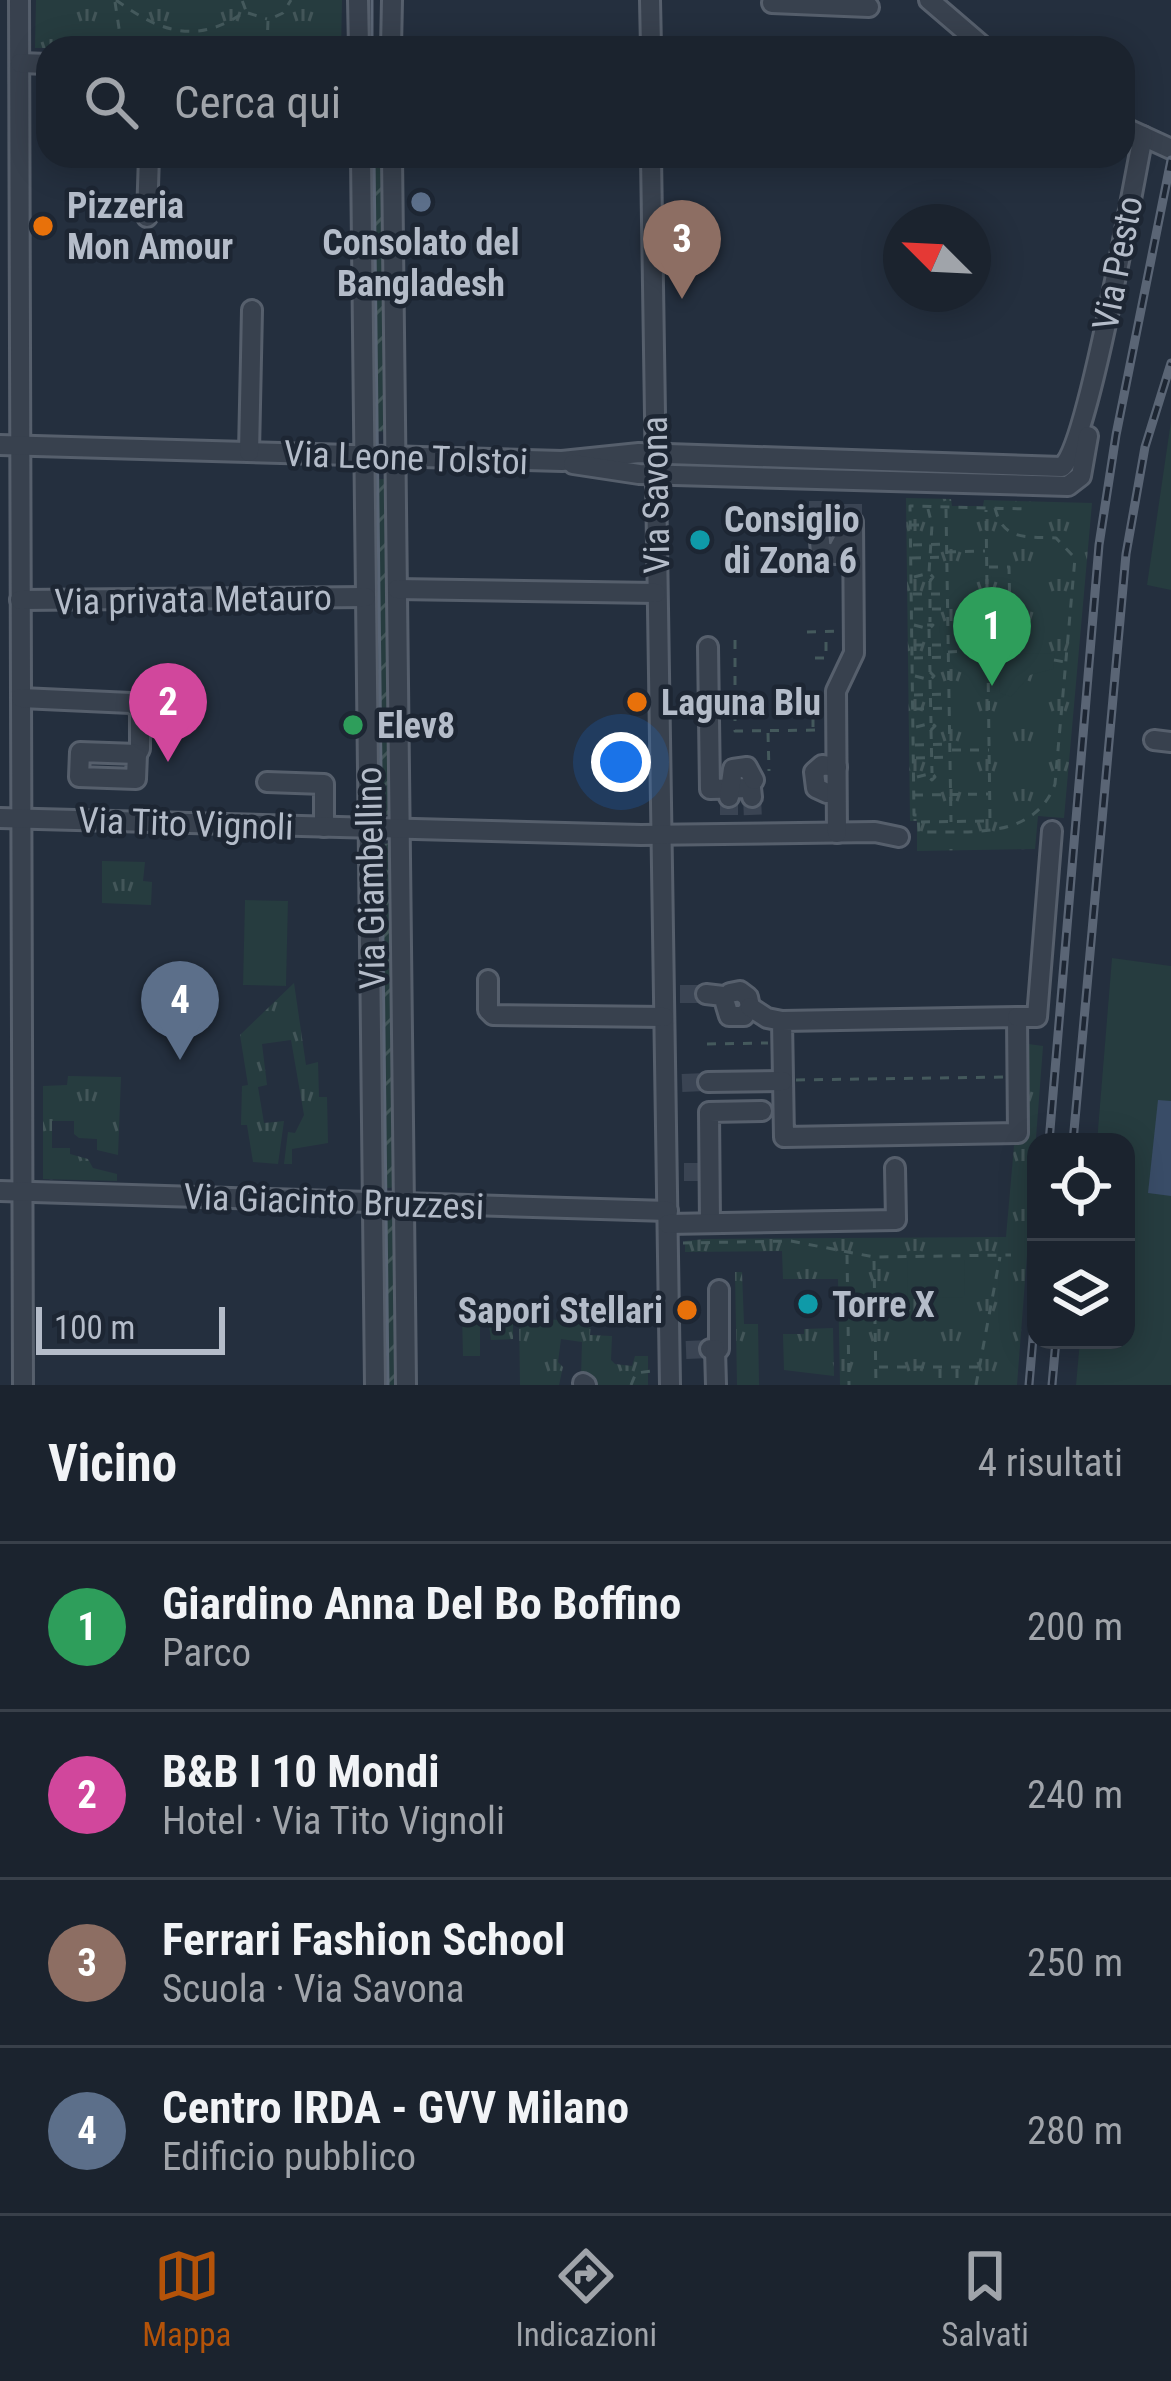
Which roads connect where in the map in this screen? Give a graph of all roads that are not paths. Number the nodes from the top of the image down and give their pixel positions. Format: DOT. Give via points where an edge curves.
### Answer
graph roads {
  1 [pos="19,0"];
  2 [pos="358,0"];
  3 [pos="392,0"];
  4 [pos="650,0"];
  5 [pos="929,0"];
  6 [pos="772,3"];
  7 [pos="869,8"];
  8 [pos="359,36"];
  9 [pos="391,36"];
  10 [pos="651,36"];
  11 [pos="972,36"];
  12 [pos="20,63"];
  13 [pos="36,64"];
  14 [pos="1135,132"];
  15 [pos="1143,136"];
  16 [pos="1171,149"];
  17 [pos="149,168"];
  18 [pos="361,168"];
  19 [pos="392,168"];
  20 [pos="652,168"];
  21 [pos="147,217"];
  22 [pos="252,310"];
  23 [pos="1091,390"];
  24 [pos="10,445"];
  25 [pos="249,452"];
  26 [pos="654,454"];
  27 [pos="365,456"];
  28 [pos="396,457"];
  29 [pos="562,461"];
  30 [pos="1068,463"];
  31 [pos="694,465"];
  32 [pos="788,469"];
  33 [pos="655,474"];
  34 [pos="1027,476"];
  35 [pos="817,479"];
  36 [pos="1075,484"];
  37 [pos="818,501"];
  38 [pos="818,528"];
  39 [pos="397,589"];
  40 [pos="656,593"];
  41 [pos="366,597"];
  42 [pos="20,600"];
  43 [pos="708,647"];
  44 [pos="21,698"];
  45 [pos="138,752"];
  46 [pos="837,767"];
  47 [pos="267,782"];
  48 [pos="758,782"];
  49 [pos="827,793"];
  50 [pos="0,818"];
  51 [pos="22,818"];
  52 [pos="325,827"];
  53 [pos="370,829"];
  54 [pos="400,830"];
  55 [pos="1052,831"];
  56 [pos="837,832"];
  57 [pos="905,833"];
  58 [pos="659,835"];
  59 [pos="488,980"];
  60 [pos="730,993"];
  61 [pos="706,994"];
  62 [pos="750,1007"];
  63 [pos="664,1017"];
  64 [pos="1016,1017"];
  65 [pos="782,1021"];
  66 [pos="783,1081"];
  67 [pos="708,1082"];
  68 [pos="762,1111"];
  69 [pos="896,1168"];
  70 [pos="0,1191"];
  71 [pos="22,1192"];
  72 [pos="374,1202"];
  73 [pos="404,1203"];
  74 [pos="668,1217"];
  75 [pos="710,1223"];
  76 [pos="718,1290"];
  77 [pos="23,1385"];
  78 [pos="375,1385"];
  79 [pos="406,1385"];
  80 [pos="670,1385"];
  81 [pos="716,1385"];
  1 -- 12 [label="street"];
  2 -- 8 [label="street"];
  3 -- 9 [label="street"];
  4 -- 10 [label="street"];
  5 -- 11 [label="street"];
  6 -- 7 [label="street"];
  12 -- 13 [label="street"];
  12 -- 24 [label="street"];
  14 -- 15 [label="street"];
  15 -- 16 [label="street"];
  15 -- 23 [label="street, Via Pesto"];
  17 -- 21 [label="street"];
  18 -- 27 [label="street, Via Giambellino"];
  19 -- 28 [label="street, Via Giambellino"];
  20 -- 26 [label="street, Via Savona"];
  22 -- 25 [label="street, Via Leone Tolstoi"];
  23 -- 30 [label="street, Via Pesto"];
  23 -- 36 [label="street, Via Pesto"];
  24 -- 25 [label="street, Via Leone Tolstoi"];
  24 -- 42 [label="street"];
  25 -- 27 [label="street, Via Leone Tolstoi"];
  26 -- 29 [label="street, Via Leone Tolstoi"];
  26 -- 31 [label="street, Via Leone Tolstoi"];
  26 -- 33 [label="street, Via Savona"];
  27 -- 28 [label="street, Via Leone Tolstoi"];
  27 -- 41 [label="street, Via Giambellino"];
  28 -- 29 [label="street, Via Leone Tolstoi"];
  28 -- 39 [label="street, Via Giambellino"];
  29 -- 33 [label="street, Via Leone Tolstoi"];
  30 -- 34 [label="street, Via Leone Tolstoi"];
  31 -- 32 [label="street, Via Leone Tolstoi"];
  31 -- 33 [label="street, Via Leone Tolstoi"];
  32 -- 34 [label="street, Via Leone Tolstoi"];
  32 -- 35 [label="street, Via Leone Tolstoi"];
  33 -- 40 [label="street, Via Savona"];
  34 -- 35 [label="street, Via Leone Tolstoi" via="853,490"];
  34 -- 36 [label="street, Via Leone Tolstoi"];
  35 -- 37 [label="street"];
  38 -- 46 [label="street" via="850,532 854,653 836,691"];
  39 -- 40 [label="street"];
  39 -- 54 [label="street, Via Giambellino"];
  40 -- 58 [label="street, Via Savona"];
  41 -- 42 [label="street, Via privata Metauro"];
  41 -- 53 [label="street, Via Giambellino"];
  42 -- 44 [label="street"];
  43 -- 48 [label="street" via="710,789 728,793"];
  44 -- 45 [label="street" via="131,703 140,710"];
  44 -- 51 [label="street"];
  46 -- 49 [label="street" via="814,772 816,788"];
  46 -- 56 [label="street"];
  47 -- 52 [label="street" via="324,784"];
  50 -- 51 [label="street, Via Tito Vignoli"];
  51 -- 52 [label="street, Via Tito Vignoli"];
  51 -- 71 [label="street"];
  52 -- 53 [label="street, Via Tito Vignoli"];
  53 -- 54 [label="street, Via Tito Vignoli"];
  53 -- 72 [label="street, Via Giambellino"];
  54 -- 58 [label="street, Via Tito Vignoli"];
  54 -- 73 [label="street, Via Giambellino"];
  55 -- 64 [label="street" via="1037,1016"];
  56 -- 57 [label="street"];
  56 -- 58 [label="street" via="729,827"];
  58 -- 63 [label="street, Via Savona" via="672,994"];
  59 -- 63 [label="street" via="493,1015"];
  60 -- 62 [label="street" via="745,993"];
  61 -- 62 [label="street" via="723,996 734,1018"];
  62 -- 65 [label="street"];
  63 -- 74 [label="street, Via Savona" via="676,1172"];
  64 -- 65 [label="street"];
  64 -- 66 [label="street" via="1018,1133 784,1137"];
  65 -- 66 [label="street"];
  66 -- 67 [label="street"];
  68 -- 75 [label="street" via="709,1112"];
  69 -- 75 [label="street, Via Giacinto Bruzzesi" via="896,1220"];
  70 -- 71 [label="street, Via Giacinto Bruzzesi"];
  71 -- 72 [label="street, Via Giacinto Bruzzesi"];
  71 -- 77 [label="street"];
  72 -- 73 [label="street, Via Giacinto Bruzzesi"];
  72 -- 78 [label="street, Via Giambellino"];
  73 -- 74 [label="street, Via Giacinto Bruzzesi"];
  73 -- 79 [label="street, Via Giambellino"];
  74 -- 75 [label="street, Via Giacinto Bruzzesi"];
  74 -- 80 [label="street, Via Savona" via="678,1350"];
  76 -- 81 [label="street"];
}
